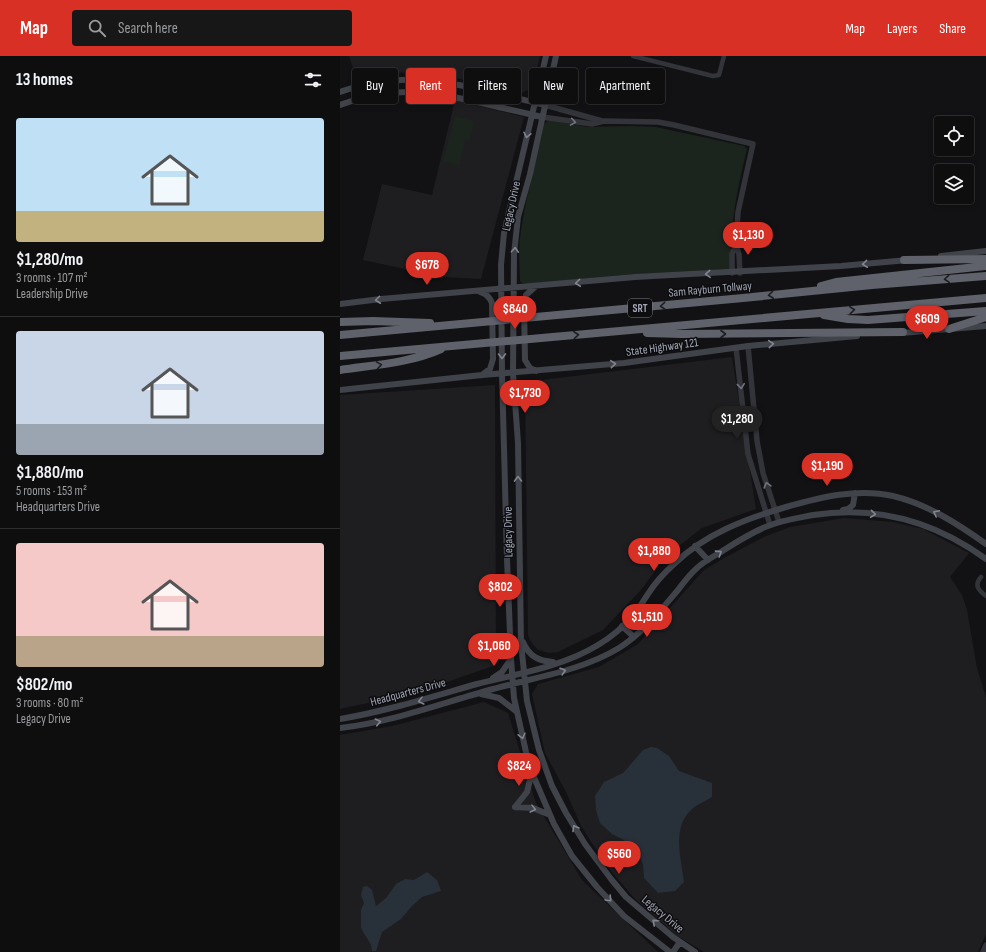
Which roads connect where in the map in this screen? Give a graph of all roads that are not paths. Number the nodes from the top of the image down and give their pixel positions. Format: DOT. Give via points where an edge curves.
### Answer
graph roads {
  1 [pos="546,56"];
  2 [pos="556,56"];
  3 [pos="633,56"];
  4 [pos="724,56"];
  5 [pos="543,68"];
  6 [pos="340,92"];
  7 [pos="529,101"];
  8 [pos="534,104"];
  9 [pos="542,104"];
  10 [pos="340,105"];
  11 [pos="545,105"];
  12 [pos="532,114"];
  13 [pos="542,116"];
  14 [pos="604,121"];
  15 [pos="736,245"];
  16 [pos="986,251"];
  17 [pos="986,259"];
  18 [pos="904,260"];
  19 [pos="986,266"];
  20 [pos="740,272"];
  21 [pos="732,273"];
  22 [pos="986,276"];
  23 [pos="535,286"];
  24 [pos="501,289"];
  25 [pos="514,289"];
  26 [pos="479,291"];
  27 [pos="799,293"];
  28 [pos="986,298"];
  29 [pos="340,304"];
  30 [pos="986,311"];
  31 [pos="813,313"];
  32 [pos="986,317"];
  33 [pos="340,322"];
  34 [pos="457,324"];
  35 [pos="986,326"];
  36 [pos="949,329"];
  37 [pos="614,332"];
  38 [pos="903,332"];
  39 [pos="340,335"];
  40 [pos="748,346"];
  41 [pos="448,347"];
  42 [pos="736,348"];
  43 [pos="340,356"];
  44 [pos="340,370"];
  45 [pos="536,371"];
  46 [pos="513,372"];
  47 [pos="502,374"];
  48 [pos="482,375"];
  49 [pos="340,390"];
  50 [pos="855,493"];
  51 [pos="775,510"];
  52 [pos="766,513"];
  53 [pos="822,514"];
  54 [pos="779,522"];
  55 [pos="770,525"];
  56 [pos="972,534"];
  57 [pos="962,543"];
  58 [pos="986,544"];
  59 [pos="695,546"];
  60 [pos="969,547"];
  61 [pos="986,559"];
  62 [pos="708,560"];
  63 [pos="981,577"];
  64 [pos="986,596"];
  65 [pos="622,626"];
  66 [pos="521,636"];
  67 [pos="634,637"];
  68 [pos="511,659"];
  69 [pos="557,663"];
  70 [pos="524,672"];
  71 [pos="512,675"];
  72 [pos="525,680"];
  73 [pos="485,682"];
  74 [pos="513,684"];
  75 [pos="478,693"];
  76 [pos="516,711"];
  77 [pos="340,719"];
  78 [pos="340,728"];
  79 [pos="532,772"];
  80 [pos="550,815"];
  81 [pos="680,942"];
  82 [pos="986,945"];
  83 [pos="686,949"];
  84 [pos="670,952"];
  85 [pos="673,952"];
  86 [pos="695,952"];
  87 [pos="983,952"];
  1 -- 5 [label="main road, Legacy Drive"];
  2 -- 11 [label="main road, Legacy Drive"];
  3 -- 4 [label="street" via="713,76 719,74"];
  6 -- 7 [label="main road" via="381,81 421,79"];
  8 -- 12 [label="main road, Legacy Drive"];
  9 -- 11 [label="main road"];
  10 -- 12 [label="main road" via="381,94 418,92"];
  11 -- 13 [label="main road, Legacy Drive"];
  11 -- 14 [label="street"];
  12 -- 13 [label="main road"];
  12 -- 24 [label="main road, Legacy Drive, one-way" via="504,233"];
  13 -- 14 [label="street, one-way" via="592,124"];
  25 -- 13 [label="main road, Legacy Drive, one-way" via="518,217"];
  14 -- 15 [label="street" via="658,122 753,144 738,212"];
  15 -- 20 [label="street"];
  15 -- 21 [label="street" via="732,254"];
  16 -- 18 [label="main road"];
  17 -- 18 [label="highway"];
  18 -- 20 [label="main road, one-way"];
  19 -- 27 [label="highway" via="836,282"];
  20 -- 21 [label="main road"];
  21 -- 23 [label="main road, one-way" via="635,277"];
  22 -- 27 [label="highway, Sam Rayburn Tollway / SRT, one-way"];
  23 -- 25 [label="main road"];
  23 -- 45 [label="main road" via="526,295 524,311 525,360 530,368"];
  24 -- 25 [label="main road"];
  24 -- 26 [label="main road"];
  24 -- 47 [label="main road, Legacy Drive, one-way"];
  25 -- 46 [label="main road, Legacy Drive"];
  26 -- 29 [label="main road, one-way"];
  26 -- 48 [label="main road" via="486,294 492,303 493,359 490,369"];
  27 -- 34 [label="highway, Sam Rayburn Tollway / SRT, one-way"];
  31 -- 28 [label="highway, SRT, one-way"];
  30 -- 31 [label="highway" via="868,320"];
  31 -- 37 [label="highway, SRT"];
  32 -- 36 [label="highway"];
  33 -- 34 [label="highway"];
  34 -- 39 [label="highway, Sam Rayburn Tollway / SRT"];
  35 -- 36 [label="main road, State Highway 121"];
  36 -- 38 [label="main road, State Highway 121"];
  37 -- 38 [label="highway, one-way"];
  41 -- 37 [label="highway, SRT, one-way"];
  40 -- 38 [label="main road, State Highway 121, one-way"];
  40 -- 42 [label="main road, State Highway 121"];
  51 -- 40 [label="street, one-way" via="756,441"];
  41 -- 43 [label="highway, SRT"];
  44 -- 41 [label="highway, one-way" via="429,355"];
  45 -- 42 [label="main road, State Highway 121, one-way" via="624,363"];
  42 -- 52 [label="street, one-way" via="748,454"];
  45 -- 46 [label="main road, State Highway 121"];
  46 -- 47 [label="main road, State Highway 121"];
  66 -- 46 [label="main road, Legacy Drive, one-way" via="518,444"];
  47 -- 48 [label="main road, State Highway 121"];
  47 -- 68 [label="main road, Legacy Drive"];
  48 -- 49 [label="main road, State Highway 121"];
  50 -- 51 [label="main road, Headquarters Drive" via="826,496"];
  50 -- 53 [label="main road" via="853,505 848,509"];
  56 -- 50 [label="main road, Headquarters Drive, one-way" via="940,514 909,501 892,496"];
  51 -- 52 [label="main road, Headquarters Drive"];
  51 -- 54 [label="street"];
  52 -- 55 [label="street"];
  52 -- 59 [label="main road, Headquarters Drive" via="733,525"];
  53 -- 54 [label="main road, Headquarters Drive"];
  53 -- 57 [label="main road, Headquarters Drive, one-way" via="849,512 893,516 942,532"];
  54 -- 55 [label="main road, Headquarters Drive"];
  62 -- 55 [label="main road, Headquarters Drive, one-way" via="748,535"];
  56 -- 57 [label="main road"];
  56 -- 58 [label="main road, Headquarters Drive"];
  56 -- 60 [label="main road"];
  57 -- 60 [label="main road, Headquarters Drive"];
  59 -- 62 [label="main road"];
  59 -- 65 [label="main road, Headquarters Drive" via="664,574 633,617"];
  60 -- 61 [label="main road, Headquarters Drive"];
  62 -- 67 [label="main road, Headquarters Drive" via="693,572 650,623"];
  63 -- 64 [label="street" via="977,585"];
  65 -- 67 [label="main road"];
  65 -- 69 [label="main road, Headquarters Drive" via="588,651"];
  66 -- 69 [label="main road" via="526,649 534,658"];
  66 -- 70 [label="main road, Legacy Drive"];
  72 -- 67 [label="main road, Headquarters Drive, one-way" via="590,662"];
  68 -- 71 [label="main road, Legacy Drive"];
  68 -- 73 [label="main road" via="502,672"];
  69 -- 70 [label="main road, Headquarters Drive"];
  70 -- 71 [label="main road, Headquarters Drive"];
  70 -- 72 [label="main road, Legacy Drive"];
  71 -- 73 [label="main road, Headquarters Drive"];
  71 -- 74 [label="main road, Legacy Drive"];
  72 -- 74 [label="main road, Headquarters Drive"];
  81 -- 72 [label="main road, Legacy Drive, one-way" via="626,897 576,831 556,793 539,750 528,707"];
  73 -- 77 [label="main road, Headquarters Drive, one-way" via="386,710"];
  74 -- 75 [label="main road, Headquarters Drive"];
  74 -- 76 [label="main road, Legacy Drive"];
  75 -- 76 [label="main road" via="499,698"];
  78 -- 75 [label="main road, Headquarters Drive, one-way" via="383,721"];
  76 -- 79 [label="main road, Legacy Drive, one-way"];
  79 -- 80 [label="main road, Legacy Drive"];
  79 -- 80 [label="main road, one-way" via="526,792 515,807 533,808"];
  80 -- 84 [label="main road, Legacy Drive, one-way" via="572,856 598,887 634,924"];
  81 -- 83 [label="main road, Legacy Drive"];
  81 -- 85 [label="main road"];
  82 -- 87 [label="street"];
  83 -- 86 [label="main road, Legacy Drive"];
}
